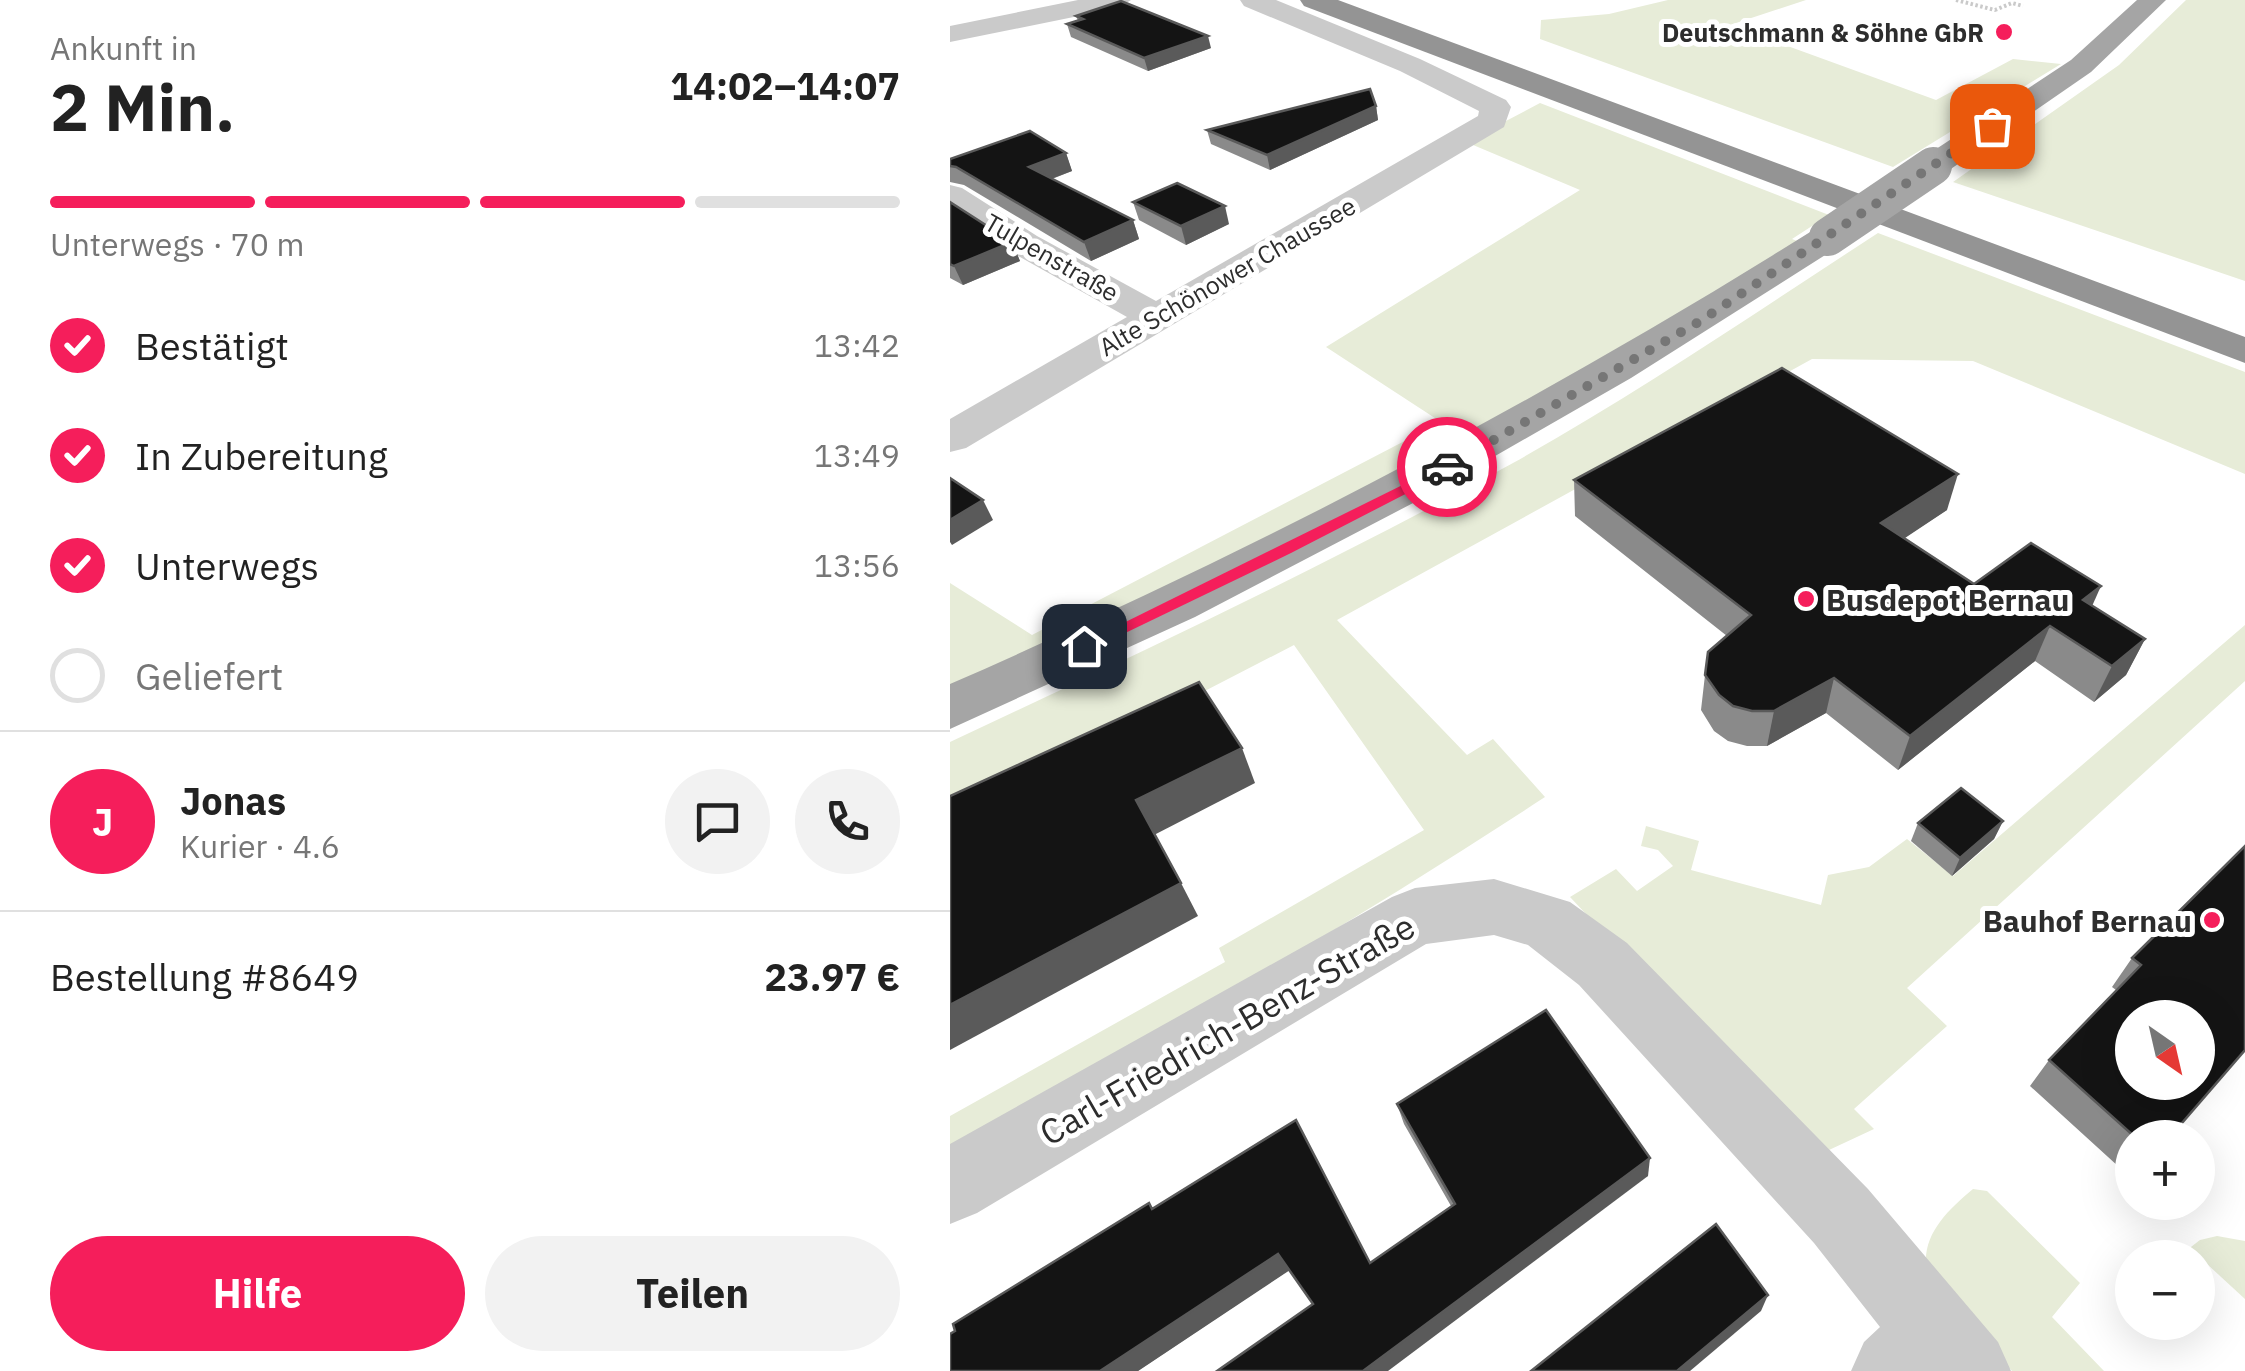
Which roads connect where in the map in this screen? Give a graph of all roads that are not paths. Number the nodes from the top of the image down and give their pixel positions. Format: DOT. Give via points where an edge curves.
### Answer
graph roads {
  1 [pos="1118,0"];
  2 [pos="1253,0"];
  3 [pos="1313,0"];
  4 [pos="1373,0"];
  5 [pos="2153,0"];
  6 [pos="950,34"];
  7 [pos="950,195"];
  8 [pos="1156,317"];
  9 [pos="2245,321"];
  10 [pos="2245,350"];
  11 [pos="950,438"];
  12 [pos="950,708"];
  13 [pos="950,1186"];
  14 [pos="1933,1358"];
  1 -- 6 [label="street"];
  2 -- 8 [label="street, Alte Schönower Chaussee" via="1410,64 1495,107 1493,120"];
  3 -- 10 [label="highway"];
  4 -- 9 [label="highway"];
  5 -- 12 [label="main road, bridge" via="2081,66 1606,378 1403,491"];
  7 -- 8 [label="street, Tulpenstraße"];
  8 -- 11 [label="street, Alte Schönower Chaussee"];
  13 -- 14 [label="street, Carl-Friedrich-Benz-Straße" via="1415,917 1494,907 1547,922 1603,964 1841,1216"];
}
